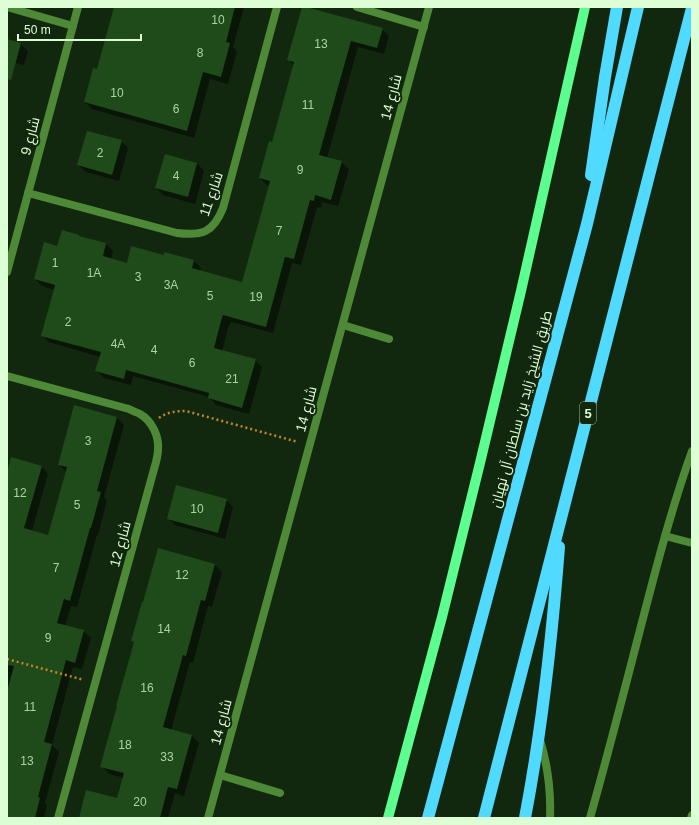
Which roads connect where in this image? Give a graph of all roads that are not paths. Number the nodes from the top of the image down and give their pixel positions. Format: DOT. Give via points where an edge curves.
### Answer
graph roads {
  1 [pos="7,7"];
  2 [pos="78,7"];
  3 [pos="277,7"];
  4 [pos="357,7"];
  5 [pos="429,7"];
  6 [pos="585,7"];
  7 [pos="617,7"];
  8 [pos="638,7"];
  9 [pos="692,8"];
  10 [pos="73,26"];
  11 [pos="424,27"];
  12 [pos="28,193"];
  13 [pos="587,224"];
  14 [pos="7,272"];
  15 [pos="343,325"];
  16 [pos="389,339"];
  17 [pos="7,376"];
  18 [pos="692,451"];
  19 [pos="562,514"];
  20 [pos="665,536"];
  21 [pos="692,543"];
  22 [pos="538,735"];
  23 [pos="220,776"];
  24 [pos="280,793"];
  25 [pos="692,815"];
  26 [pos="58,818"];
  27 [pos="208,818"];
  28 [pos="388,818"];
  29 [pos="428,818"];
  30 [pos="484,818"];
  31 [pos="525,818"];
  32 [pos="550,818"];
  33 [pos="590,818"];
  34 [pos="691,818"];
  1 -- 10 [label="street"];
  2 -- 10 [label="street, شارع 9"];
  3 -- 12 [label="street, شارع 11" via="223,208 213,226 197,234 177,233"];
  4 -- 11 [label="street"];
  5 -- 11 [label="street, شارع 14"];
  6 -- 28 [label="main road" via="525,276 442,618"];
  7 -- 13 [label="highway" via="597,126"];
  8 -- 13 [label="highway, طريق الشيخ زايد بن سلطان آل نهيان"];
  9 -- 19 [label="highway, 5"];
  10 -- 12 [label="street, شارع 9"];
  11 -- 15 [label="street, شارع 14"];
  12 -- 14 [label="street, شارع 9"];
  13 -- 29 [label="highway, طريق الشيخ زايد بن سلطان آل نهيان"];
  15 -- 16 [label="street"];
  15 -- 23 [label="street, شارع 14"];
  17 -- 26 [label="street, شارع 12" via="128,409 146,419 156,433 158,442 158,451"];
  18 -- 20 [label="street"];
  19 -- 22 [label="highway, 5" via="556,588"];
  19 -- 30 [label="highway, 5"];
  20 -- 21 [label="street"];
  20 -- 33 [label="street"];
  22 -- 31 [label="highway, 5"];
  22 -- 32 [label="street" via="548,771"];
  23 -- 24 [label="street"];
  23 -- 27 [label="street, شارع 14"];
  25 -- 34 [label="street"];
}
